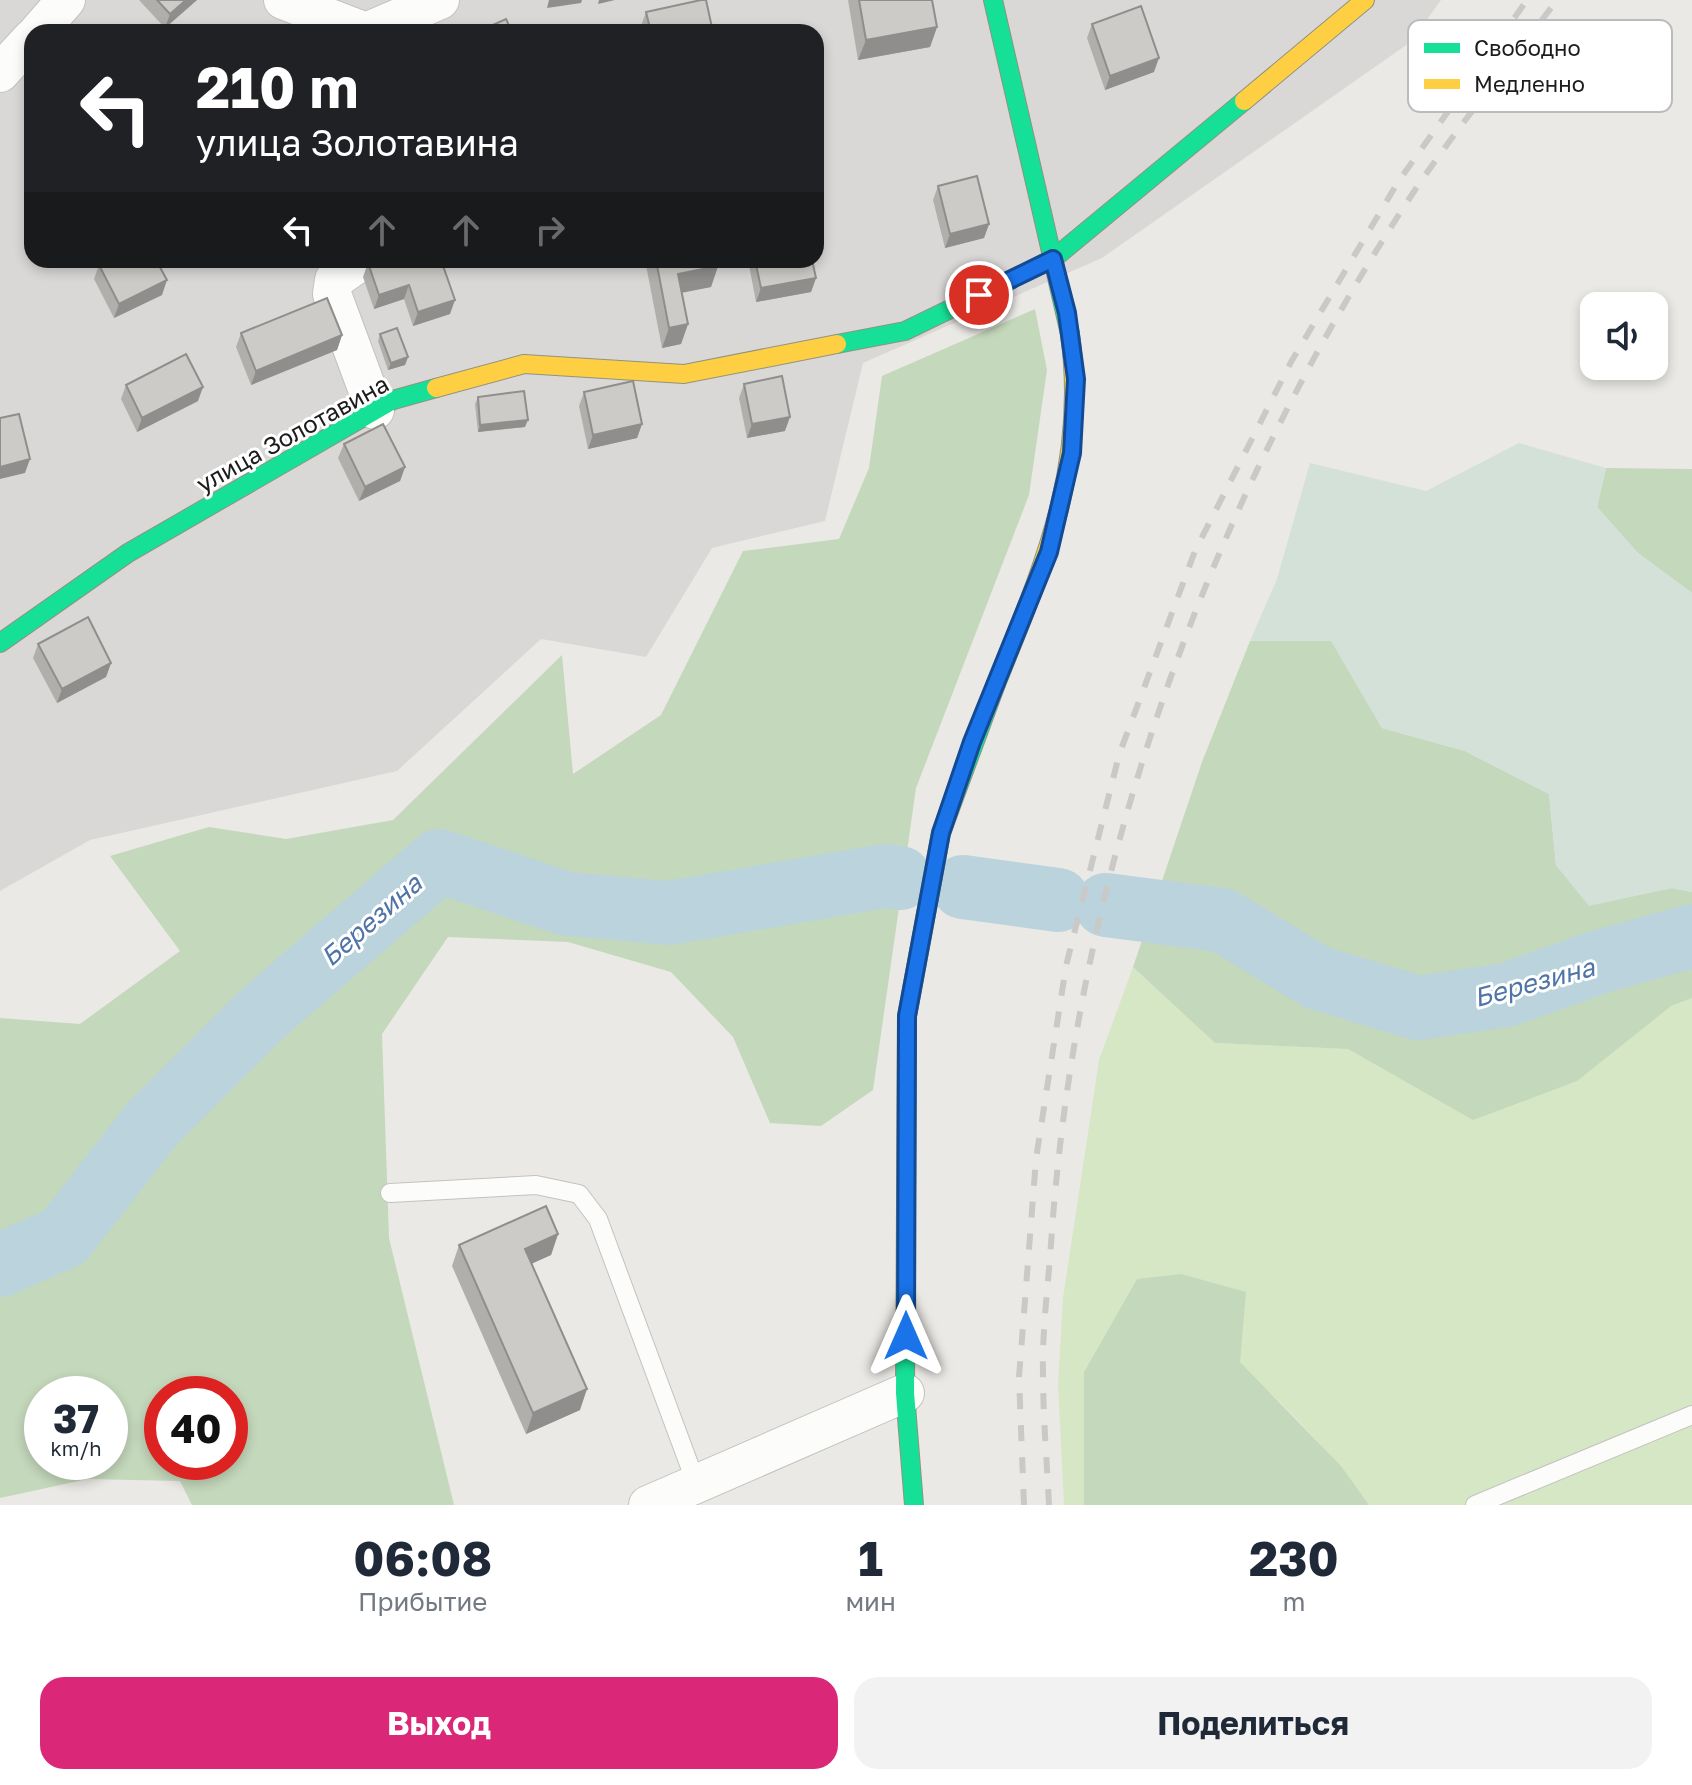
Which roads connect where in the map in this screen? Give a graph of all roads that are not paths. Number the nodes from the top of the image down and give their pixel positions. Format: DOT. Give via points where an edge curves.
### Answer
graph roads {
  1 [pos="66,0"];
  2 [pos="283,0"];
  3 [pos="993,0"];
  4 [pos="1365,0"];
  5 [pos="432,13"];
  6 [pos="45,24"];
  7 [pos="345,24"];
  8 [pos="394,24"];
  9 [pos="24,47"];
  10 [pos="0,73"];
  11 [pos="1053,259"];
  12 [pos="351,268"];
  13 [pos="375,410"];
  14 [pos="0,643"];
  15 [pos="390,1193"];
  16 [pos="905,1393"];
  17 [pos="1692,1415"];
  18 [pos="696,1483"];
  19 [pos="648,1505"];
  20 [pos="914,1505"];
  21 [pos="1475,1505"];
  1 -- 6 [label="street"];
  2 -- 7 [label="street"];
  3 -- 11 [label="street"];
  4 -- 11 [label="street, улица Золотавина"];
  5 -- 8 [label="street"];
  9 -- 10 [label="street"];
  11 -- 13 [label="street, улица Золотавина" via="905,331 684,374 524,364 393,400"];
  11 -- 16 [label="street" via="1076,379 1072,453 1049,552 941,833 907,1016"];
  12 -- 13 [label="street" via="334,280 332,294"];
  13 -- 14 [label="street, улица Золотавина" via="128,553"];
  15 -- 18 [label="lane" via="536,1185 579,1194 598,1219"];
  16 -- 18 [label="street"];
  16 -- 20 [label="street"];
  17 -- 21 [label="lane"];
  18 -- 19 [label="street"];
}
